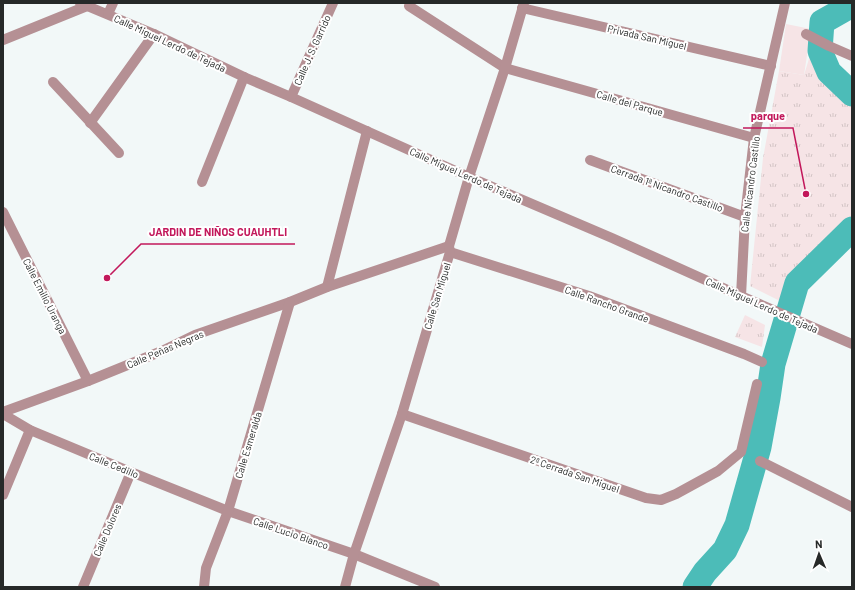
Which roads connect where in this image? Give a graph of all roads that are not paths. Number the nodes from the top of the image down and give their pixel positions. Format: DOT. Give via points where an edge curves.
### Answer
graph roads {
  1 [pos="113,3"];
  2 [pos="333,3"];
  3 [pos="785,3"];
  4 [pos="84,5"];
  5 [pos="523,5"];
  6 [pos="410,6"];
  7 [pos="108,14"];
  8 [pos="154,34"];
  9 [pos="806,34"];
  10 [pos="3,40"];
  11 [pos="852,56"];
  12 [pos="771,66"];
  13 [pos="505,68"];
  14 [pos="244,77"];
  15 [pos="53,82"];
  16 [pos="291,97"];
  17 [pos="90,123"];
  18 [pos="367,131"];
  19 [pos="754,138"];
  20 [pos="119,153"];
  21 [pos="590,160"];
  22 [pos="469,177"];
  23 [pos="202,182"];
  24 [pos="3,212"];
  25 [pos="745,217"];
  26 [pos="450,249"];
  27 [pos="327,288"];
  28 [pos="741,296"];
  29 [pos="290,302"];
  30 [pos="852,344"];
  31 [pos="762,362"];
  32 [pos="88,381"];
  33 [pos="757,384"];
  34 [pos="3,413"];
  35 [pos="402,414"];
  36 [pos="30,430"];
  37 [pos="760,461"];
  38 [pos="131,472"];
  39 [pos="3,495"];
  40 [pos="852,507"];
  41 [pos="228,511"];
  42 [pos="354,554"];
  43 [pos="83,587"];
  44 [pos="204,587"];
  45 [pos="345,587"];
  46 [pos="435,587"];
  1 -- 7 [label="street"];
  2 -- 16 [label="street, Calle J. S. Garrido"];
  3 -- 12 [label="street, Calle Nicandro Castillo"];
  4 -- 7 [label="street, Calle Miguel Lerdo de Tejada"];
  4 -- 10 [label="street"];
  5 -- 12 [label="street, Privada San Miguel"];
  5 -- 13 [label="street, Calle San Miguel"];
  6 -- 13 [label="street, Calle del Parque"];
  7 -- 8 [label="street, Calle Miguel Lerdo de Tejada"];
  8 -- 14 [label="street, Calle Miguel Lerdo de Tejada"];
  8 -- 17 [label="street"];
  9 -- 11 [label="street"];
  12 -- 19 [label="street, Calle Nicandro Castillo"];
  13 -- 19 [label="street, Calle del Parque"];
  13 -- 22 [label="street, Calle San Miguel"];
  14 -- 16 [label="street, Calle Miguel Lerdo de Tejada"];
  14 -- 23 [label="street"];
  15 -- 17 [label="street"];
  16 -- 18 [label="street, Calle Miguel Lerdo de Tejada"];
  17 -- 20 [label="street"];
  18 -- 22 [label="street, Calle Miguel Lerdo de Tejada"];
  18 -- 27 [label="street"];
  19 -- 25 [label="street, Calle Nicandro Castillo"];
  21 -- 25 [label="street, Cerrada 1ª Nicandro Castillo"];
  22 -- 26 [label="street, Calle San Miguel"];
  22 -- 28 [label="street, Calle Miguel Lerdo de Tejada"];
  24 -- 32 [label="street, Calle Emilio Uranga"];
  25 -- 28 [label="street, Calle Nicandro Castillo"];
  26 -- 27 [label="street, Calle Peñas Negras"];
  26 -- 31 [label="street, Calle Rancho Grande" via="589,296"];
  26 -- 35 [label="street, Calle San Miguel"];
  27 -- 29 [label="street, Calle Peñas Negras"];
  28 -- 30 [label="street, Calle Miguel Lerdo de Tejada"];
  29 -- 32 [label="street, Calle Peñas Negras" via="195,335"];
  29 -- 41 [label="street, Calle Esmeralda"];
  32 -- 34 [label="street, Calle Peñas Negras"];
  33 -- 35 [label="street, 2ª Cerrada San Miguel" via="741,452 718,471 661,500 646,498"];
  34 -- 36 [label="street, Calle Cedillo"];
  35 -- 42 [label="street, Calle San Miguel"];
  36 -- 38 [label="street, Calle Cedillo"];
  36 -- 39 [label="street"];
  37 -- 40 [label="street"];
  38 -- 41 [label="street, Calle Cedillo"];
  38 -- 43 [label="street, Calle Dolores"];
  41 -- 42 [label="street, Calle Lucio Blanco"];
  41 -- 44 [label="street, Calle Esmeralda" via="206,568"];
  42 -- 45 [label="street, Calle San Miguel"];
  42 -- 46 [label="street, Calle Lucio Blanco"];
}
